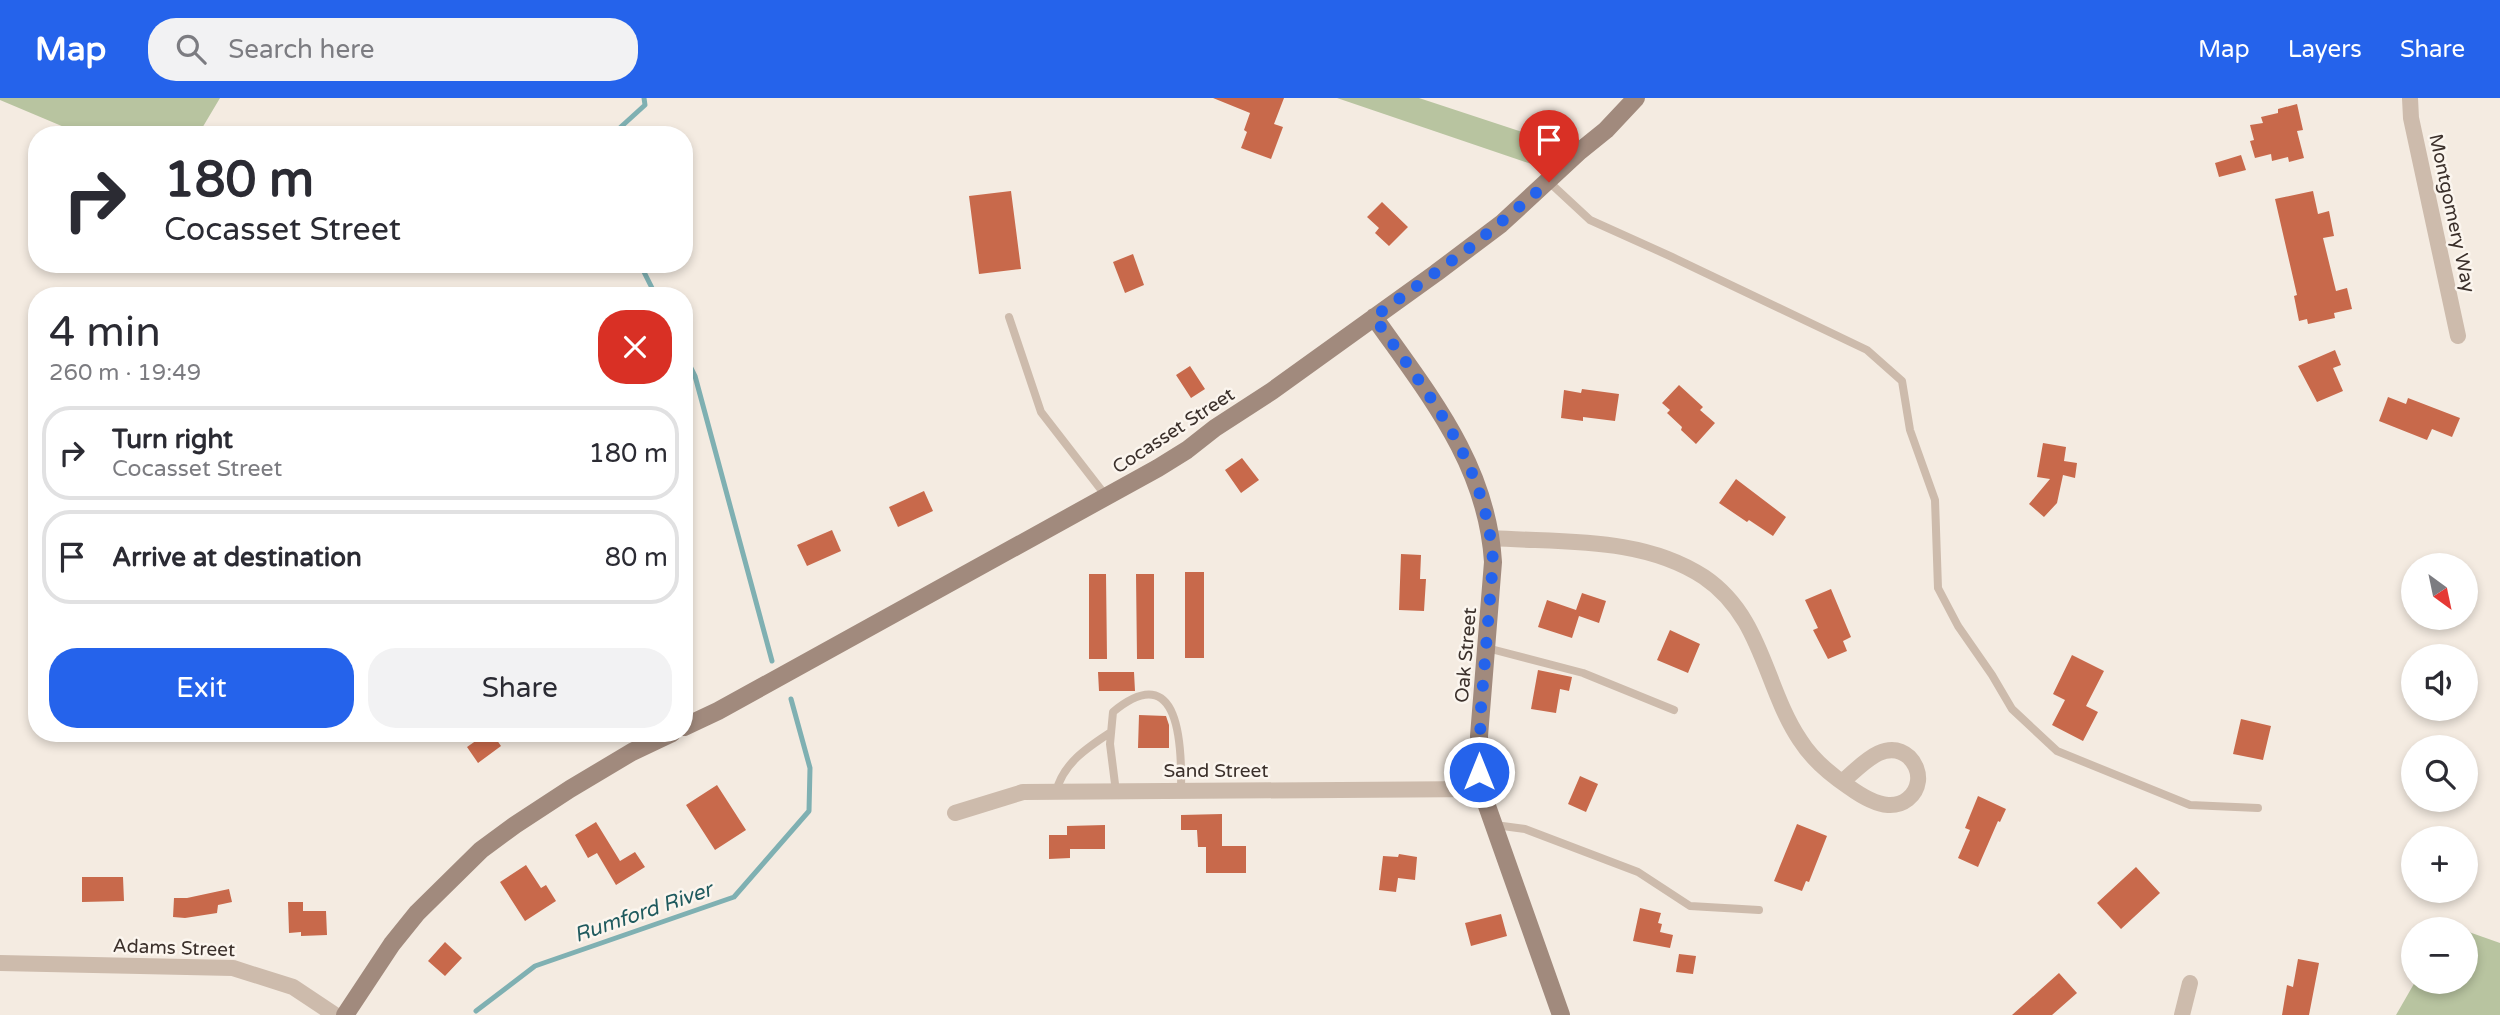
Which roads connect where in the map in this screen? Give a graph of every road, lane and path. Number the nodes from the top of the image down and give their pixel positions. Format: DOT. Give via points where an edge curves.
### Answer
graph roads {
  1 [pos="1636,98"];
  2 [pos="2410,98"];
  3 [pos="1549,182"];
  4 [pos="1009,317"];
  5 [pos="1374,317"];
  6 [pos="2458,336"];
  7 [pos="1106,496"];
  8 [pos="1492,538"];
  9 [pos="1487,648"];
  10 [pos="1674,710"];
  11 [pos="693,723"];
  12 [pos="1111,732"];
  13 [pos="653,742"];
  14 [pos="1842,782"];
  15 [pos="1481,789"];
  16 [pos="1181,791"];
  17 [pos="1056,792"];
  18 [pos="1116,792"];
  19 [pos="2258,808"];
  20 [pos="955,813"];
  21 [pos="1492,825"];
  22 [pos="1759,909"];
  23 [pos="0,963"];
  24 [pos="2190,983"];
  25 [pos="335,1015"];
  26 [pos="345,1015"];
  27 [pos="1561,1015"];
  28 [pos="2182,1015"];
  1 -- 3 [label="main road, Cocasset Street"];
  2 -- 6 [label="street, Montgomery Way"];
  3 -- 5 [label="main road, Cocasset Street" via="1472,246"];
  3 -- 19 [label="lane" via="1590,220 1867,350 1902,381 1910,430 1935,500 1938,588 2012,709 2057,751 2190,805"];
  4 -- 7 [label="lane" via="1041,412"];
  5 -- 7 [label="main road, Cocasset Street" via="1186,450"];
  5 -- 8 [label="main road, Oak Street" via="1457,440 1479,487"];
  7 -- 11 [label="main road, Cocasset Street"];
  8 -- 9 [label="main road, Oak Street"];
  8 -- 14 [label="street" via="1640,550 1674,561 1704,578 1731,602 1751,631 1800,741"];
  9 -- 10 [label="lane" via="1583,673"];
  9 -- 15 [label="main road, Oak Street" via="1479,736"];
  12 -- 16 [label="lane" via="1113,712 1124,703 1145,694 1158,695 1176,720"];
  12 -- 17 [label="lane" via="1072,762"];
  12 -- 18 [label="lane"];
  13 -- 26 [label="main road" via="570,789 481,850 392,944"];
  14 -- 14 [label="street" via="1878,803 1896,805 1914,792 1918,775 1906,755 1889,750 1872,757"];
  15 -- 16 [label="street, Sand Street"];
  15 -- 21 [label="main road, Oak Street"];
  16 -- 18 [label="street, Sand Street"];
  17 -- 18 [label="street, Sand Street"];
  17 -- 20 [label="street, Sand Street" via="1023,792"];
  21 -- 22 [label="lane" via="1525,829 1638,872 1690,906"];
  21 -- 27 [label="main road, Oak Street"];
  23 -- 25 [label="street, Adams Street" via="233,968 293,987"];
  24 -- 28 [label="street"];
}
